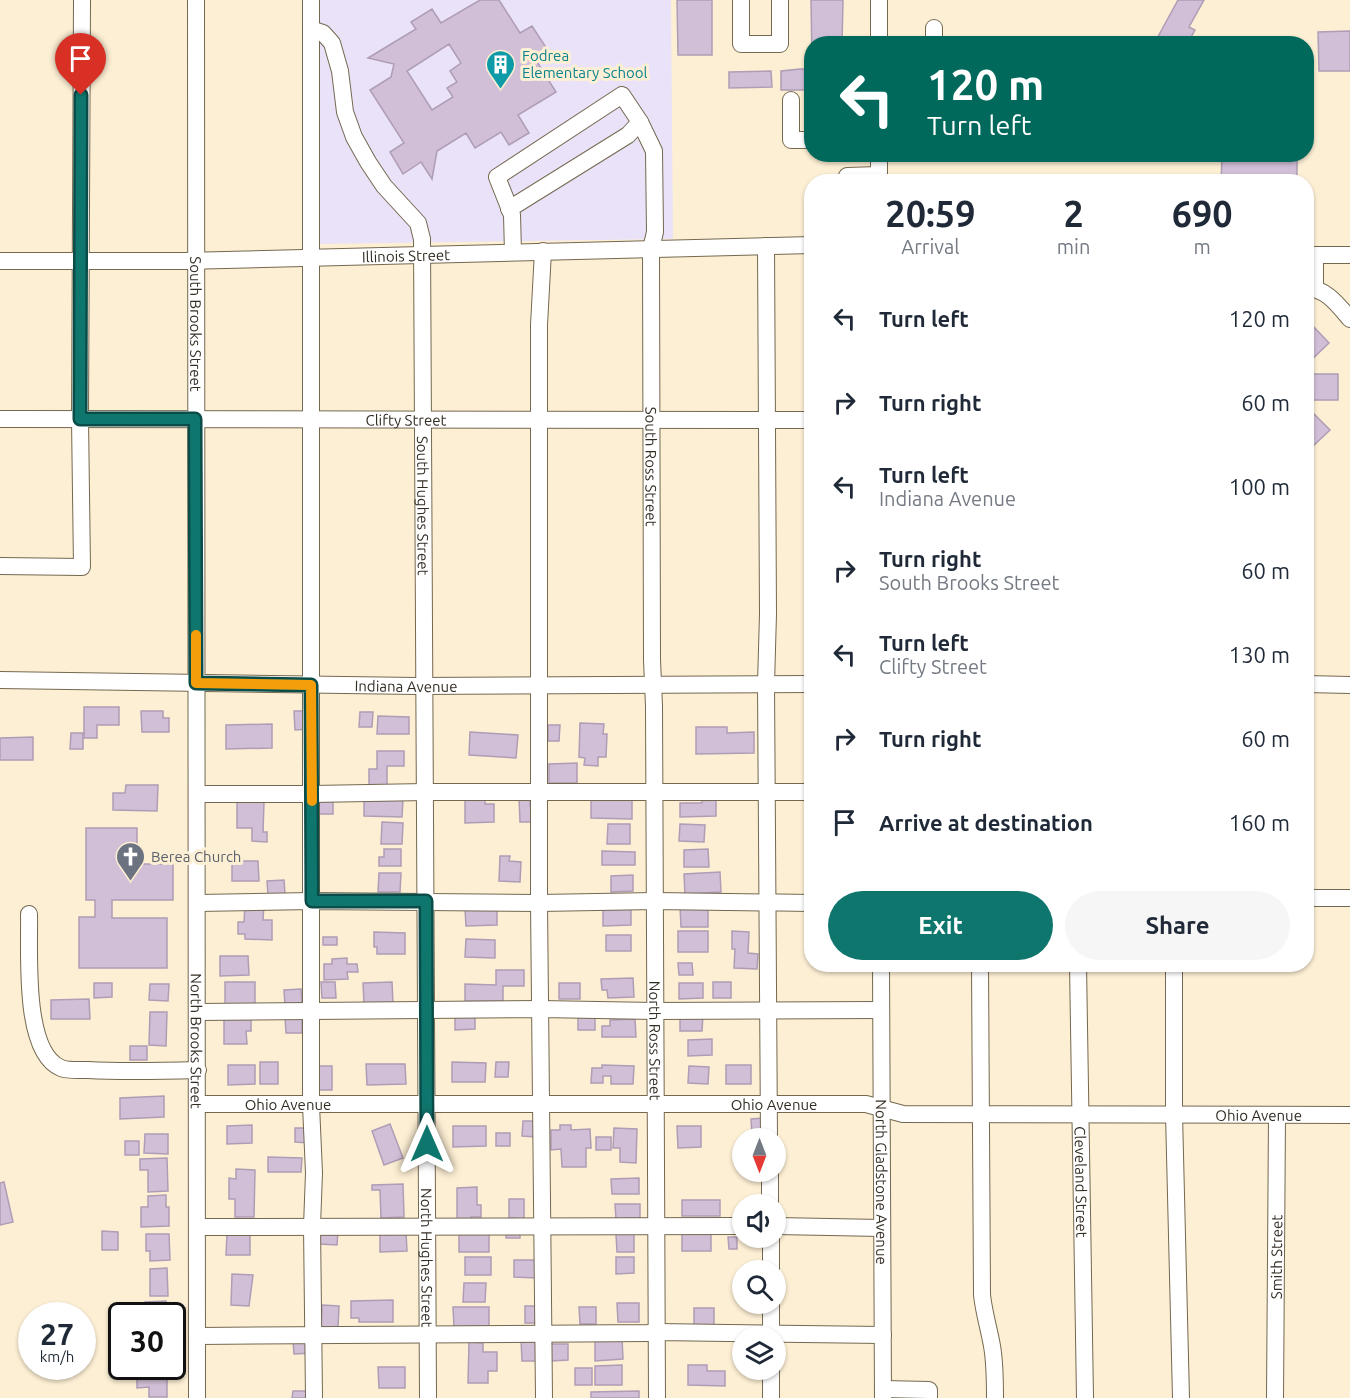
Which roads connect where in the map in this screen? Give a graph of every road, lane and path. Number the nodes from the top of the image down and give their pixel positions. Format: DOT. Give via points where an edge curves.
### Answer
graph roads {
  1 [pos="81,0"];
  2 [pos="196,0"];
  3 [pos="311,0"];
  4 [pos="741,0"];
  5 [pos="780,0"];
  6 [pos="879,0"];
  7 [pos="311,28"];
  8 [pos="879,36"];
  9 [pos="791,100"];
  10 [pos="640,122"];
  11 [pos="804,140"];
  12 [pos="509,209"];
  13 [pos="804,245"];
  14 [pos="766,246"];
  15 [pos="651,249"];
  16 [pos="543,251"];
  17 [pos="513,252"];
  18 [pos="423,254"];
  19 [pos="1314,255"];
  20 [pos="1350,255"];
  21 [pos="311,257"];
  22 [pos="0,261"];
  23 [pos="80,261"];
  24 [pos="195,261"];
  25 [pos="1314,289"];
  26 [pos="1350,319"];
  27 [pos="0,419"];
  28 [pos="80,419"];
  29 [pos="195,419"];
  30 [pos="311,419"];
  31 [pos="424,419"];
  32 [pos="539,420"];
  33 [pos="766,420"];
  34 [pos="804,420"];
  35 [pos="652,421"];
  36 [pos="0,566"];
  37 [pos="0,681"];
  38 [pos="196,683"];
  39 [pos="654,684"];
  40 [pos="766,684"];
  41 [pos="804,684"];
  42 [pos="1314,684"];
  43 [pos="311,685"];
  44 [pos="540,685"];
  45 [pos="1350,685"];
  46 [pos="425,686"];
  47 [pos="426,792"];
  48 [pos="655,792"];
  49 [pos="767,792"];
  50 [pos="804,792"];
  51 [pos="540,793"];
  52 [pos="197,794"];
  53 [pos="312,794"];
  54 [pos="1314,898"];
  55 [pos="1350,898"];
  56 [pos="312,901"];
  57 [pos="426,901"];
  58 [pos="655,901"];
  59 [pos="767,902"];
  60 [pos="197,903"];
  61 [pos="539,903"];
  62 [pos="804,903"];
  63 [pos="29,914"];
  64 [pos="881,972"];
  65 [pos="980,972"];
  66 [pos="1078,972"];
  67 [pos="1174,972"];
  68 [pos="426,1009"];
  69 [pos="540,1009"];
  70 [pos="769,1010"];
  71 [pos="881,1010"];
  72 [pos="197,1011"];
  73 [pos="655,1011"];
  74 [pos="313,1012"];
  75 [pos="198,1071"];
  76 [pos="426,1103"];
  77 [pos="542,1103"];
  78 [pos="198,1104"];
  79 [pos="655,1104"];
  80 [pos="769,1104"];
  81 [pos="311,1105"];
  82 [pos="882,1108"];
  83 [pos="982,1114"];
  84 [pos="1174,1114"];
  85 [pos="1080,1115"];
  86 [pos="1350,1115"];
  87 [pos="1276,1116"];
  88 [pos="770,1128"];
  89 [pos="541,1225"];
  90 [pos="656,1225"];
  91 [pos="312,1226"];
  92 [pos="427,1226"];
  93 [pos="732,1226"];
  94 [pos="786,1226"];
  95 [pos="197,1227"];
  96 [pos="882,1228"];
  97 [pos="657,1332"];
  98 [pos="732,1333"];
  99 [pos="428,1334"];
  100 [pos="543,1334"];
  101 [pos="786,1334"];
  102 [pos="197,1335"];
  103 [pos="314,1335"];
  104 [pos="883,1335"];
  105 [pos="771,1380"];
  106 [pos="883,1393"];
  107 [pos="197,1398"];
  108 [pos="314,1398"];
  109 [pos="428,1398"];
  110 [pos="544,1398"];
  111 [pos="657,1398"];
  112 [pos="771,1398"];
  113 [pos="929,1398"];
  114 [pos="995,1398"];
  115 [pos="1085,1398"];
  116 [pos="1181,1398"];
  117 [pos="1275,1398"];
  1 -- 23 [label="street"];
  2 -- 24 [label="street, South Brooks Street"];
  3 -- 7 [label="street"];
  4 -- 5 [label="street" via="741,44 780,44"];
  6 -- 8 [label="street"];
  7 -- 18 [label="street, South Hughes Street" via="332,43 345,112 354,137 384,186 418,223"];
  7 -- 21 [label="street"];
  9 -- 11 [label="street" via="791,141"];
  10 -- 12 [label="street" via="628,135"];
  10 -- 12 [label="street, South Ross Street" via="622,95 513,165 497,177"];
  10 -- 15 [label="street, South Ross Street" via="654,151 655,232"];
  12 -- 17 [label="street"];
  13 -- 14 [label="street, Illinois Street"];
  14 -- 15 [label="street, Illinois Street"];
  14 -- 33 [label="street"];
  15 -- 16 [label="street, Illinois Street"];
  15 -- 35 [label="street, South Ross Street"];
  16 -- 17 [label="street, Illinois Street"];
  16 -- 32 [label="street"];
  17 -- 18 [label="street, Illinois Street"];
  18 -- 21 [label="street, Illinois Street"];
  18 -- 31 [label="street, South Hughes Street"];
  19 -- 20 [label="street"];
  21 -- 24 [label="street, Illinois Street"];
  21 -- 30 [label="street"];
  22 -- 23 [label="street, Illinois Street"];
  23 -- 24 [label="street, Illinois Street"];
  23 -- 28 [label="street"];
  24 -- 29 [label="street, South Brooks Street"];
  25 -- 26 [label="street" via="1332,298"];
  27 -- 28 [label="street, Clifty Street"];
  28 -- 29 [label="street, Clifty Street"];
  28 -- 36 [label="street" via="82,567"];
  29 -- 30 [label="street, Clifty Street"];
  29 -- 38 [label="street, South Brooks Street"];
  30 -- 31 [label="street, Clifty Street"];
  30 -- 43 [label="street"];
  31 -- 32 [label="street, Clifty Street"];
  31 -- 46 [label="street, South Hughes Street"];
  32 -- 35 [label="street, Clifty Street"];
  32 -- 44 [label="street"];
  33 -- 34 [label="street, Clifty Street"];
  33 -- 35 [label="street, Clifty Street"];
  33 -- 40 [label="street"];
  35 -- 39 [label="street, South Ross Street"];
  37 -- 38 [label="street, Indiana Avenue"];
  38 -- 43 [label="street, Indiana Avenue"];
  38 -- 52 [label="street, North Brooks Street"];
  39 -- 40 [label="street, Indiana Avenue"];
  39 -- 44 [label="street, Indiana Avenue"];
  39 -- 48 [label="street, North Ross Street"];
  40 -- 41 [label="street, Indiana Avenue"];
  40 -- 49 [label="street"];
  42 -- 45 [label="street"];
  43 -- 46 [label="street, Indiana Avenue"];
  43 -- 53 [label="street"];
  44 -- 46 [label="street, Indiana Avenue"];
  44 -- 51 [label="street"];
  46 -- 47 [label="street, North Hughes Street"];
  47 -- 51 [label="street"];
  47 -- 53 [label="street"];
  47 -- 57 [label="street, North Hughes Street"];
  48 -- 49 [label="street"];
  48 -- 51 [label="street"];
  48 -- 58 [label="street, North Ross Street"];
  49 -- 50 [label="street"];
  49 -- 59 [label="street"];
  51 -- 61 [label="street"];
  52 -- 53 [label="street"];
  52 -- 60 [label="street, North Brooks Street"];
  53 -- 56 [label="street"];
  54 -- 55 [label="street"];
  56 -- 57 [label="street"];
  56 -- 60 [label="street"];
  56 -- 74 [label="street"];
  57 -- 61 [label="street"];
  57 -- 68 [label="street, North Hughes Street"];
  58 -- 59 [label="street"];
  58 -- 61 [label="street"];
  58 -- 73 [label="street, North Ross Street"];
  59 -- 62 [label="street"];
  59 -- 70 [label="street"];
  60 -- 72 [label="street, North Brooks Street"];
  61 -- 69 [label="street"];
  63 -- 75 [label="street" via="30,1006 47,1060 62,1069"];
  64 -- 71 [label="street, North Gladstone Avenue"];
  65 -- 83 [label="street"];
  66 -- 85 [label="street, Cleveland Street"];
  67 -- 84 [label="street"];
  68 -- 69 [label="street"];
  68 -- 74 [label="street"];
  68 -- 76 [label="street, North Hughes Street"];
  69 -- 73 [label="street"];
  69 -- 77 [label="street"];
  70 -- 71 [label="street"];
  70 -- 73 [label="street"];
  70 -- 80 [label="street"];
  71 -- 82 [label="street, North Gladstone Avenue"];
  72 -- 74 [label="street"];
  72 -- 75 [label="street, North Brooks Street"];
  73 -- 79 [label="street, North Ross Street"];
  74 -- 81 [label="street"];
  75 -- 78 [label="street, North Brooks Street"];
  76 -- 77 [label="street, Ohio Avenue"];
  76 -- 81 [label="street, Ohio Avenue"];
  76 -- 92 [label="street, North Hughes Street"];
  77 -- 79 [label="street, Ohio Avenue"];
  77 -- 89 [label="street"];
  78 -- 81 [label="street, Ohio Avenue"];
  78 -- 95 [label="street, North Brooks Street"];
  79 -- 80 [label="street, Ohio Avenue"];
  79 -- 90 [label="street, North Ross Street"];
  80 -- 82 [label="street, Ohio Avenue" via="866,1104"];
  80 -- 88 [label="street"];
  81 -- 91 [label="street"];
  82 -- 83 [label="street, Ohio Avenue" via="903,1114"];
  82 -- 96 [label="street, North Gladstone Avenue"];
  83 -- 85 [label="street, Ohio Avenue"];
  83 -- 114 [label="street" via="982,1295 996,1373"];
  84 -- 85 [label="street, Ohio Avenue"];
  84 -- 87 [label="street, Ohio Avenue"];
  84 -- 116 [label="street"];
  85 -- 115 [label="street, Cleveland Street"];
  86 -- 87 [label="street, Ohio Avenue"];
  87 -- 117 [label="street, Smith Street"];
  89 -- 90 [label="street"];
  89 -- 92 [label="street"];
  89 -- 100 [label="street"];
  90 -- 93 [label="street"];
  90 -- 97 [label="street, North Ross Street"];
  91 -- 92 [label="street"];
  91 -- 95 [label="street"];
  91 -- 103 [label="street"];
  92 -- 99 [label="street, North Hughes Street"];
  94 -- 96 [label="street"];
  95 -- 102 [label="street, North Brooks Street"];
  96 -- 104 [label="street, North Gladstone Avenue"];
  97 -- 98 [label="street"];
  97 -- 100 [label="street"];
  97 -- 111 [label="street, North Ross Street"];
  99 -- 100 [label="street"];
  99 -- 103 [label="street"];
  99 -- 109 [label="street, North Hughes Street"];
  100 -- 110 [label="street"];
  101 -- 104 [label="street"];
  102 -- 103 [label="street"];
  102 -- 107 [label="street, North Brooks Street"];
  103 -- 108 [label="street"];
  104 -- 106 [label="street, North Gladstone Avenue"];
  105 -- 112 [label="street"];
  106 -- 113 [label="street" via="929,1390"];
}
